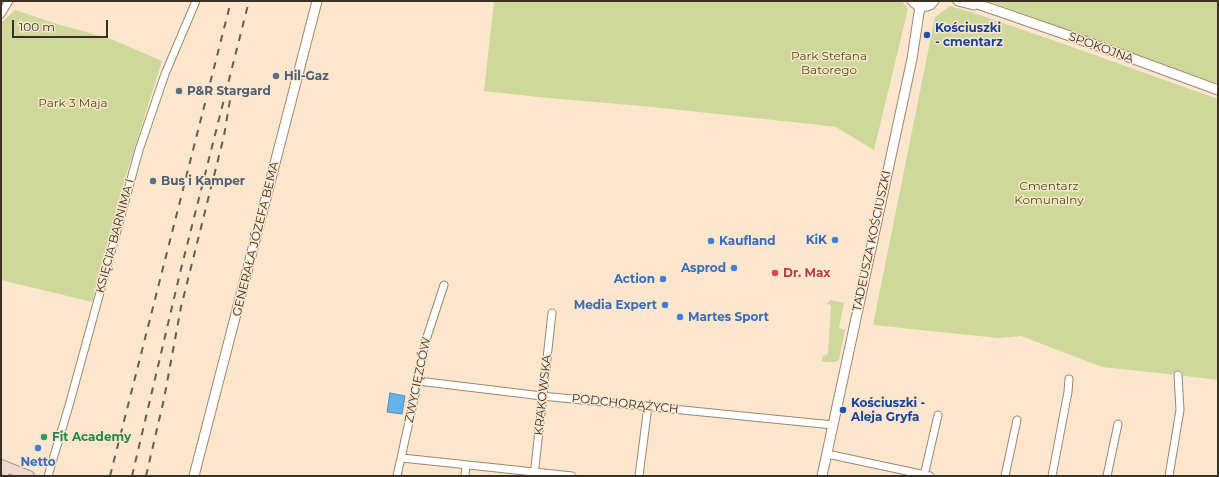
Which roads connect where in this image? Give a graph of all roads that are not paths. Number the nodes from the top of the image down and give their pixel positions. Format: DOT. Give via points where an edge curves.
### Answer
graph roads {
  1 [pos="9,1"];
  2 [pos="196,1"];
  3 [pos="317,1"];
  4 [pos="934,1"];
  5 [pos="958,1"];
  6 [pos="969,1"];
  7 [pos="916,4"];
  8 [pos="983,7"];
  9 [pos="1,14"];
  10 [pos="1218,90"];
  11 [pos="444,285"];
  12 [pos="552,313"];
  13 [pos="1178,375"];
  14 [pos="1069,379"];
  15 [pos="418,381"];
  16 [pos="542,396"];
  17 [pos="648,406"];
  18 [pos="938,416"];
  19 [pos="1017,420"];
  20 [pos="833,424"];
  21 [pos="1118,424"];
  22 [pos="827,454"];
  23 [pos="402,458"];
  24 [pos="1,465"];
  25 [pos="466,465"];
  26 [pos="534,474"];
  27 [pos="29,476"];
  28 [pos="48,476"];
  29 [pos="194,476"];
  30 [pos="397,476"];
  31 [pos="465,476"];
  32 [pos="572,476"];
  33 [pos="639,476"];
  34 [pos="822,476"];
  35 [pos="926,476"];
  36 [pos="1005,476"];
  37 [pos="1052,476"];
  38 [pos="1107,476"];
  39 [pos="1169,476"];
  1 -- 9 [label="street"];
  2 -- 28 [label="street, KSIĘCIA BARNIMA I" via="165,74 139,150"];
  3 -- 29 [label="street, GENERAŁA JÓZEFA BEMA"];
  4 -- 7 [label="street" via="927,6"];
  5 -- 8 [label="street, SPOKOJNA"];
  6 -- 8 [label="street, SPOKOJNA"];
  7 -- 20 [label="street, TADEUSZA KOŚCIUSZKI" via="912,59"];
  8 -- 10 [label="street, SPOKOJNA"];
  11 -- 15 [label="street, ZWYCIĘZCÓW" via="425,343"];
  12 -- 16 [label="street, KRAKOWSKA"];
  13 -- 39 [label="street" via="1180,410"];
  14 -- 37 [label="street"];
  15 -- 16 [label="street, PODCHORĄŻYCH"];
  15 -- 23 [label="street, ZWYCIĘZCÓW"];
  16 -- 17 [label="street, PODCHORĄŻYCH"];
  16 -- 26 [label="street, KRAKOWSKA"];
  17 -- 20 [label="street, PODCHORĄŻYCH"];
  17 -- 33 [label="street"];
  18 -- 35 [label="street"];
  19 -- 36 [label="street"];
  20 -- 22 [label="street, TADEUSZA KOŚCIUSZKI"];
  21 -- 38 [label="street"];
  22 -- 34 [label="street, TADEUSZA KOŚCIUSZKI"];
  22 -- 35 [label="street"];
  23 -- 25 [label="street"];
  23 -- 30 [label="street, ZWYCIĘZCÓW"];
  24 -- 27 [label="main road"];
  25 -- 26 [label="street"];
  25 -- 31 [label="street"];
  26 -- 32 [label="street"];
}
